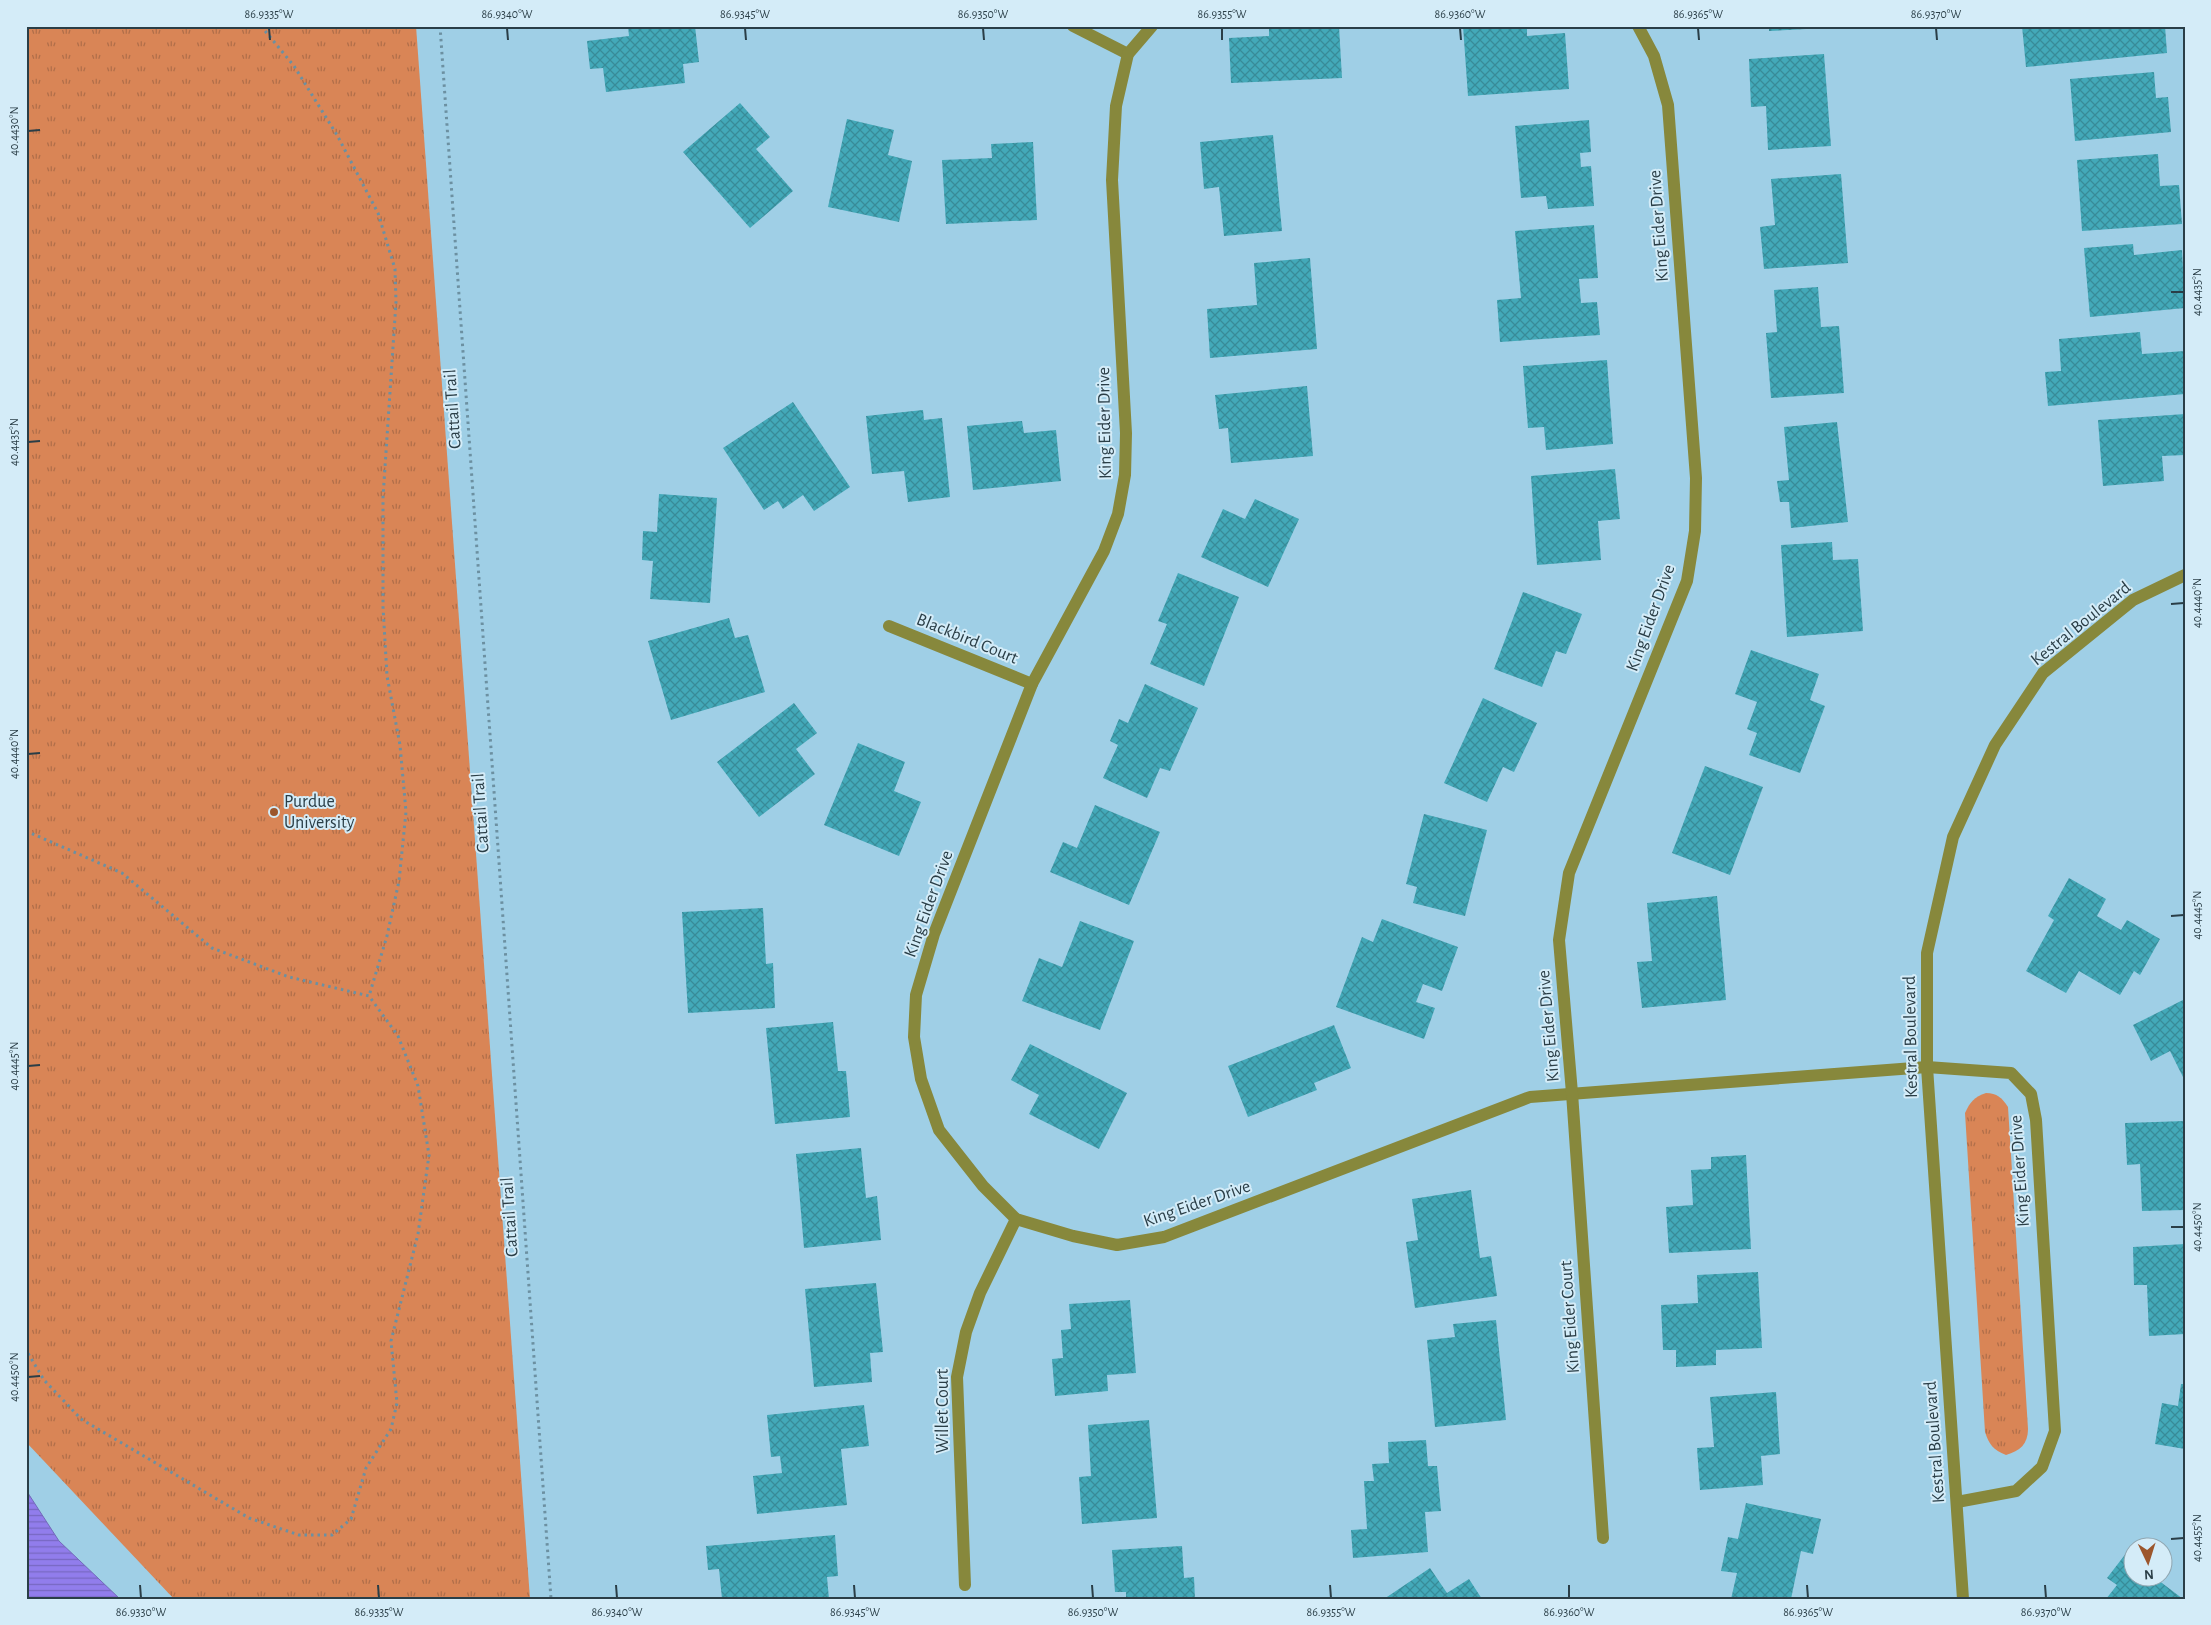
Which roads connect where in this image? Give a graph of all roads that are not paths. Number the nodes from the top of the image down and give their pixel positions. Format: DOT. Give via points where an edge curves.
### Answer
graph roads {
  1 [pos="1073,26"];
  2 [pos="1152,26"];
  3 [pos="1638,26"];
  4 [pos="1128,54"];
  5 [pos="2185,575"];
  6 [pos="889,626"];
  7 [pos="1032,684"];
  8 [pos="1927,1067"];
  9 [pos="1572,1094"];
  10 [pos="1016,1219"];
  11 [pos="1957,1502"];
  12 [pos="1603,1538"];
  13 [pos="965,1585"];
  14 [pos="1963,1599"];
  1 -- 4 [label="street"];
  2 -- 4 [label="street, King Eider Drive"];
  3 -- 9 [label="street, King Eider Drive" via="1654,56 1668,105 1696,478 1695,531 1687,580 1569,873 1559,940"];
  4 -- 7 [label="street, King Eider Drive" via="1116,106 1112,180 1126,433 1125,475 1118,514 1104,551"];
  5 -- 8 [label="street, Kestral Boulevard" via="2133,600 2044,673 1995,745 1953,838 1927,953"];
  6 -- 7 [label="street, Blackbird Court"];
  7 -- 10 [label="street, King Eider Drive" via="934,934 916,995 914,1037 921,1079 939,1130 984,1186"];
  8 -- 9 [label="street, King Eider Drive"];
  8 -- 11 [label="street, Kestral Boulevard"];
  8 -- 11 [label="street, King Eider Drive" via="2012,1073 2031,1094 2036,1120 2054,1431 2042,1467 2016,1491"];
  9 -- 10 [label="street, King Eider Drive" via="1530,1097 1164,1237 1117,1245"];
  9 -- 12 [label="street, King Eider Court"];
  10 -- 13 [label="street, Willet Court" via="980,1293 966,1332 957,1377"];
  11 -- 14 [label="street, Kestral Boulevard"];
}
